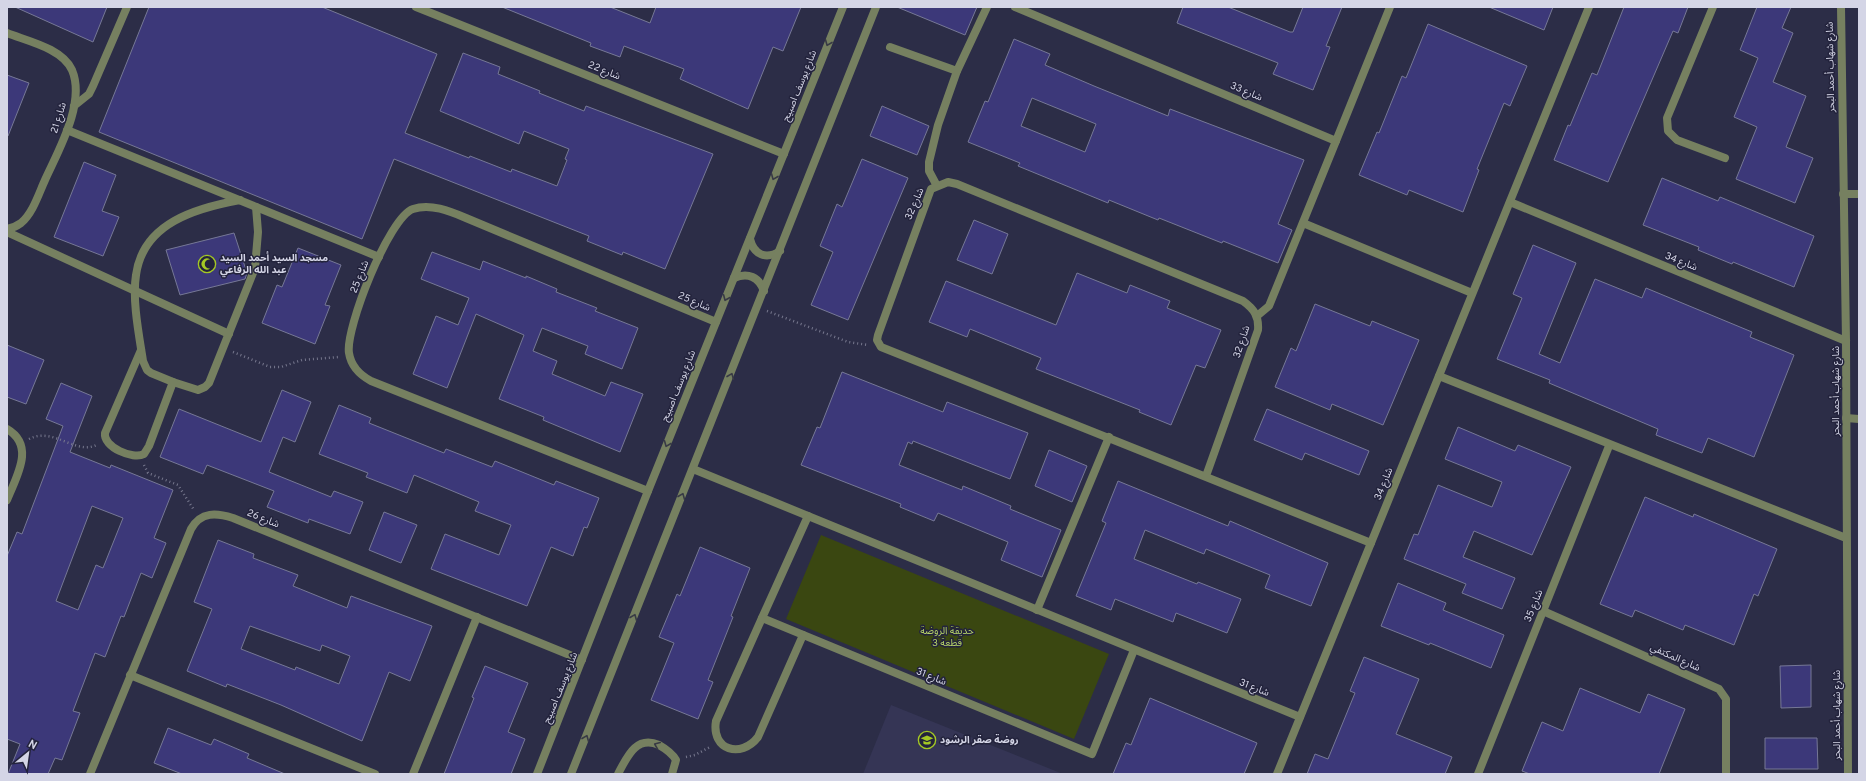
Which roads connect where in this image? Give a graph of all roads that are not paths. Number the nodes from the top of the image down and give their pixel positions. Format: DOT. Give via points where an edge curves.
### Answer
graph roads {
  1 [pos="127,7"];
  2 [pos="416,7"];
  3 [pos="843,7"];
  4 [pos="876,7"];
  5 [pos="987,7"];
  6 [pos="1015,7"];
  7 [pos="1390,7"];
  8 [pos="1589,7"];
  9 [pos="1713,7"];
  10 [pos="1841,7"];
  11 [pos="7,33"];
  12 [pos="890,47"];
  13 [pos="957,71"];
  14 [pos="74,106"];
  15 [pos="67,130"];
  16 [pos="1336,141"];
  17 [pos="784,154"];
  18 [pos="1725,158"];
  19 [pos="936,186"];
  20 [pos="1843,194"];
  21 [pos="1859,194"];
  22 [pos="240,200"];
  23 [pos="1510,202"];
  24 [pos="256,207"];
  25 [pos="1303,223"];
  26 [pos="7,228"];
  27 [pos="7,232"];
  28 [pos="750,239"];
  29 [pos="780,251"];
  30 [pos="379,257"];
  31 [pos="734,278"];
  32 [pos="764,291"];
  33 [pos="135,292"];
  34 [pos="1472,293"];
  35 [pos="1257,316"];
  36 [pos="716,322"];
  37 [pos="229,334"];
  38 [pos="1846,341"];
  39 [pos="141,349"];
  40 [pos="1439,376"];
  41 [pos="173,382"];
  42 [pos="1846,418"];
  43 [pos="1859,419"];
  44 [pos="7,429"];
  45 [pos="1109,437"];
  46 [pos="1609,446"];
  47 [pos="693,469"];
  48 [pos="1206,476"];
  49 [pos="648,491"];
  50 [pos="7,500"];
  51 [pos="808,516"];
  52 [pos="1846,538"];
  53 [pos="1371,543"];
  54 [pos="1037,610"];
  55 [pos="1543,611"];
  56 [pos="477,617"];
  57 [pos="762,618"];
  58 [pos="802,635"];
  59 [pos="1134,650"];
  60 [pos="582,660"];
  61 [pos="130,675"];
  62 [pos="1300,717"];
  63 [pos="90,774"];
  64 [pos="375,774"];
  65 [pos="414,774"];
  66 [pos="537,774"];
  67 [pos="571,774"];
  68 [pos="618,774"];
  69 [pos="672,774"];
  70 [pos="1277,774"];
  71 [pos="1478,774"];
  72 [pos="1726,774"];
  73 [pos="1848,774"];
  1 -- 14 [label="street" via="89,94"];
  2 -- 17 [label="street, شارع 22"];
  3 -- 17 [label="street, شارع يوسف اصبيح, one-way"];
  4 -- 29 [label="street"];
  5 -- 13 [label="street"];
  6 -- 16 [label="street, شارع 33"];
  7 -- 16 [label="street"];
  8 -- 23 [label="street, شارع 34"];
  9 -- 18 [label="street" via="1667,118 1667,124 1668,131 1677,140"];
  10 -- 20 [label="street, شارع شهاب أحمد البحر"];
  11 -- 14 [label="street, شارع 21" via="53,52 67,63 72,69 76,85"];
  12 -- 13 [label="street"];
  13 -- 19 [label="street" via="942,112 929,162 929,171"];
  14 -- 15 [label="street, شارع 21"];
  15 -- 22 [label="street"];
  15 -- 26 [label="street, شارع 21" via="28,213 21,223"];
  16 -- 25 [label="street"];
  17 -- 28 [label="street, شارع يوسف اصبيح, one-way"];
  19 -- 35 [label="street, شارع 32" via="948,182 964,187 1243,301"];
  19 -- 45 [label="street, شارع 32" via="928,194 878,335 878,343 884,348"];
  20 -- 21 [label="street"];
  20 -- 38 [label="street, شارع شهاب أحمد البحر"];
  22 -- 24 [label="street"];
  22 -- 33 [label="street" via="197,209 162,229 148,245 139,262 135,276"];
  23 -- 34 [label="street, شارع 34"];
  23 -- 38 [label="street, شارع 34"];
  24 -- 30 [label="street"];
  24 -- 37 [label="street" via="258,232 255,268"];
  25 -- 34 [label="street"];
  25 -- 35 [label="street" via="1269,306"];
  27 -- 33 [label="street"];
  28 -- 29 [label="street" via="757,254 773,256"];
  28 -- 31 [label="street, شارع يوسف اصبيح"];
  29 -- 32 [label="street"];
  30 -- 36 [label="street, شارع 25" via="395,225 407,212 418,208 441,209"];
  30 -- 49 [label="street, شارع 25" via="350,332 349,356 355,369 371,381"];
  31 -- 32 [label="street" via="749,275 756,278"];
  31 -- 36 [label="street, شارع يوسف اصبيح, one-way"];
  47 -- 32 [label="street, one-way"];
  33 -- 37 [label="street"];
  33 -- 39 [label="street"];
  34 -- 40 [label="street, شارع 34"];
  35 -- 48 [label="street, شارع 32" via="1258,330"];
  36 -- 49 [label="street, شارع يوسف اصبيح, one-way"];
  37 -- 41 [label="street" via="206,387 198,390"];
  38 -- 42 [label="street, شارع شهاب أحمد البحر"];
  39 -- 41 [label="street" via="147,370"];
  39 -- 41 [label="street" via="105,432 105,439 111,446 133,455 141,455 149,446"];
  40 -- 46 [label="street"];
  40 -- 53 [label="street, شارع 34"];
  42 -- 43 [label="street"];
  42 -- 52 [label="street, شارع شهاب أحمد البحر"];
  44 -- 50 [label="street" via="15,434 21,443 23,453"];
  45 -- 48 [label="street"];
  45 -- 54 [label="street"];
  46 -- 52 [label="street"];
  46 -- 55 [label="street, شارع 35"];
  47 -- 51 [label="street, شارع 31"];
  67 -- 47 [label="street, one-way"];
  48 -- 53 [label="street"];
  49 -- 60 [label="street, شارع يوسف اصبيح"];
  51 -- 54 [label="street, شارع 31"];
  51 -- 57 [label="street"];
  52 -- 73 [label="street, شارع شهاب أحمد البحر"];
  53 -- 62 [label="street, شارع 34"];
  54 -- 59 [label="street, شارع 31"];
  55 -- 71 [label="street, شارع 35"];
  55 -- 72 [label="street, شارع المكتفي" via="1712,685 1724,694"];
  56 -- 60 [label="street, شارع 26"];
  56 -- 61 [label="street, شارع 26" via="234,518 217,514 205,515 199,518 191,529"];
  56 -- 65 [label="street"];
  57 -- 58 [label="street, شارع 31"];
  57 -- 58 [label="street" via="716,721 716,732 725,746 736,750 749,746 758,737"];
  58 -- 59 [label="street, شارع 31" via="1092,754"];
  59 -- 62 [label="street, شارع 31"];
  60 -- 66 [label="street, شارع يوسف اصبيح"];
  61 -- 63 [label="street"];
  61 -- 64 [label="street"];
  62 -- 70 [label="street, شارع 34"];
  69 -- 68 [label="street, one-way" via="676,760 673,755 660,746 645,742 635,747"];
}
